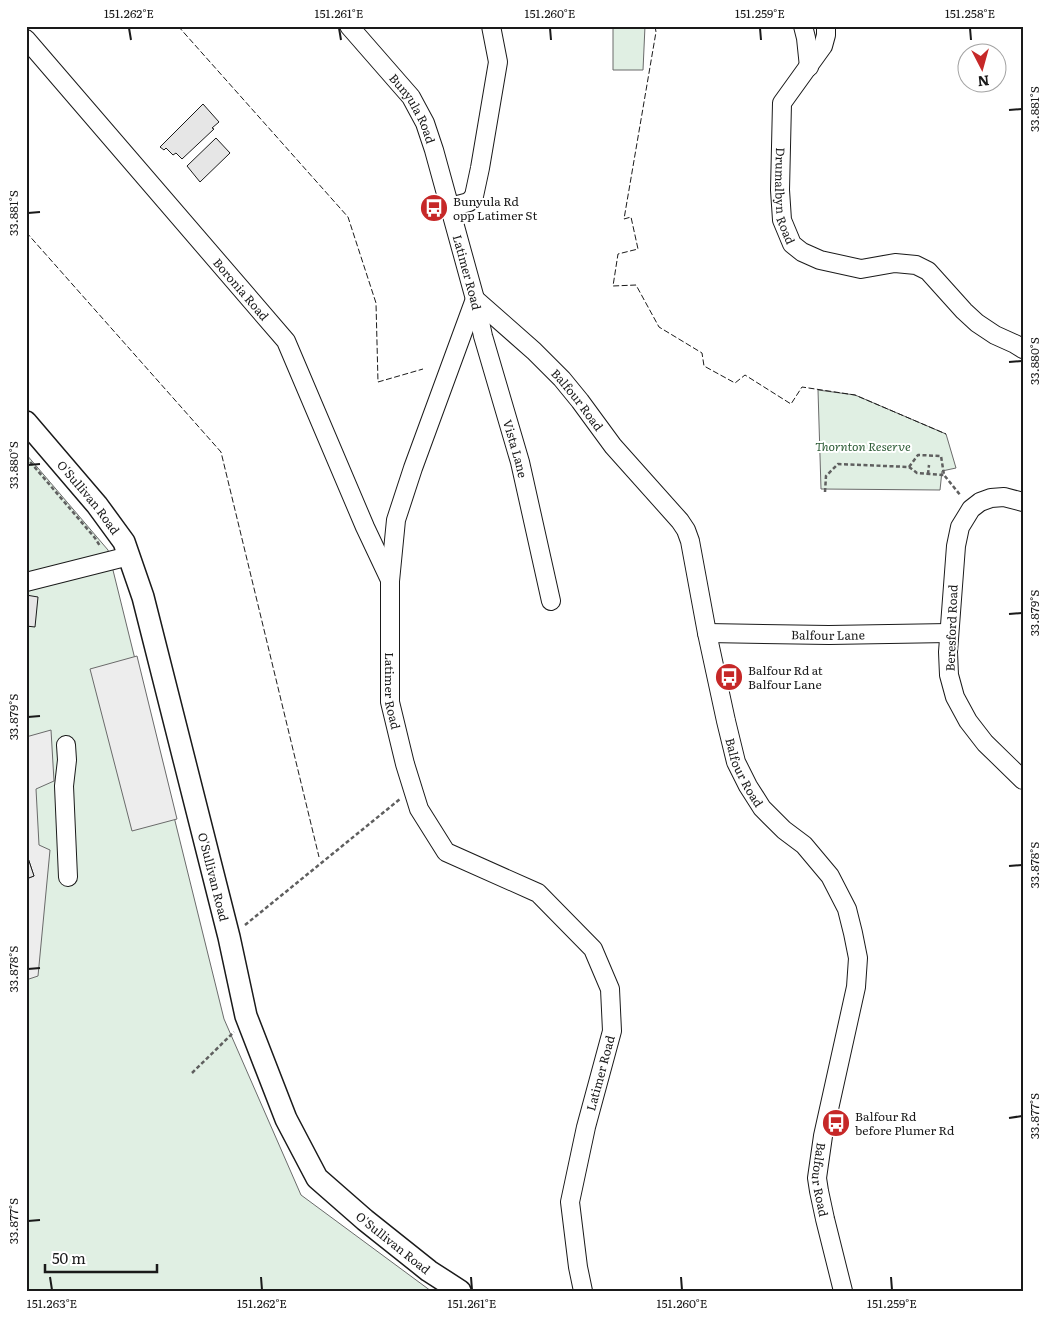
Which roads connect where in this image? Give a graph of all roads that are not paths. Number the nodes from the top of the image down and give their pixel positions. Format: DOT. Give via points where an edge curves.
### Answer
graph roads {
  1 [pos="349,26"];
  2 [pos="491,26"];
  3 [pos="803,26"];
  4 [pos="826,26"];
  5 [pos="26,38"];
  6 [pos="809,67"];
  7 [pos="450,207"];
  8 [pos="475,299"];
  9 [pos="1023,349"];
  10 [pos="26,422"];
  11 [pos="1023,502"];
  12 [pos="118,559"];
  13 [pos="390,581"];
  14 [pos="26,582"];
  15 [pos="551,600"];
  16 [pos="707,633"];
  17 [pos="949,633"];
  18 [pos="66,744"];
  19 [pos="1023,780"];
  20 [pos="68,877"];
  21 [pos="460,1291"];
  22 [pos="584,1291"];
  23 [pos="843,1291"];
  1 -- 7 [label="street, Bunyula Road" via="412,97 425,123"];
  2 -- 7 [label="street" via="498,62 474,196 469,202"];
  3 -- 6 [label="street"];
  4 -- 6 [label="street, Drumalbyn Road" via="823,46"];
  5 -- 13 [label="street, Boronia Road" via="286,342"];
  6 -- 9 [label="street, Drumalbyn Road" via="782,104 782,220 792,244 820,260 861,270 895,263 916,265 928,271 976,323"];
  7 -- 8 [label="street, Latimer Road"];
  8 -- 13 [label="street, Latimer Road" via="396,520"];
  8 -- 15 [label="street, Vista Lane" via="520,462"];
  8 -- 16 [label="street, Balfour Road" via="562,379 613,446 680,521 690,541"];
  10 -- 12 [label="main road, O'Sullivan Road" via="124,542"];
  11 -- 17 [label="street, Beresford Road" via="1004,497 980,502 971,509 960,527"];
  12 -- 14 [label="street"];
  12 -- 21 [label="main road, O'Sullivan Road" via="142,597 230,937 247,1019 286,1119 317,1178 429,1271"];
  13 -- 22 [label="street, Latimer Road" via="390,702 419,809 446,852 538,893 594,949 610,989 612,1031 570,1202"];
  16 -- 17 [label="street, Balfour Lane"];
  16 -- 23 [label="street, Balfour Road" via="736,762 762,808 804,845 830,876 847,909 853,933 858,958 856,987 823,1136 817,1178"];
  17 -- 19 [label="street, Beresford Road" via="948,675 955,697 985,743"];
  18 -- 20 [label="street" via="64,786"];
}
